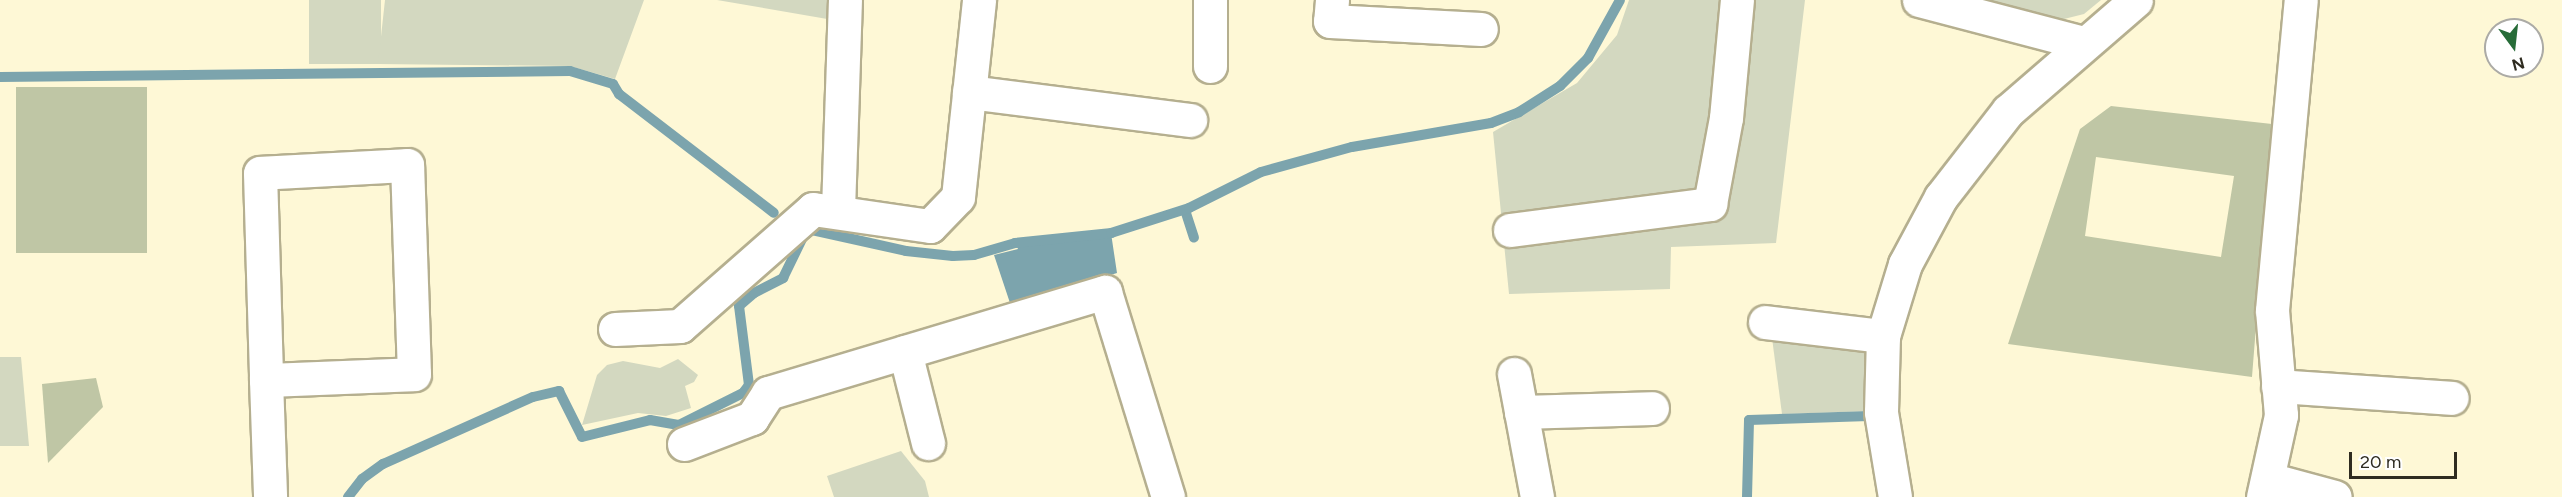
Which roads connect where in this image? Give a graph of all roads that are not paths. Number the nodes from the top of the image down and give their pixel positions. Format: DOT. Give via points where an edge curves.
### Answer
graph roads {
  1 [pos="845,0"];
  2 [pos="979,0"];
  3 [pos="1210,0"];
  4 [pos="1332,0"];
  5 [pos="1737,0"];
  6 [pos="1919,0"];
  7 [pos="2136,0"];
  8 [pos="2301,0"];
  9 [pos="1481,29"];
  10 [pos="2083,44"];
  11 [pos="1210,66"];
  12 [pos="969,92"];
  13 [pos="1190,120"];
  14 [pos="838,210"];
  15 [pos="1510,230"];
  16 [pos="1765,322"];
  17 [pos="615,330"];
  18 [pos="1883,336"];
  19 [pos="905,352"];
  20 [pos="1514,374"];
  21 [pos="266,380"];
  22 [pos="2278,386"];
  23 [pos="2452,398"];
  24 [pos="1652,408"];
  25 [pos="1521,412"];
  26 [pos="928,443"];
  27 [pos="684,444"];
  28 [pos="2265,488"];
  29 [pos="270,497"];
  30 [pos="1168,497"];
  31 [pos="1537,497"];
  32 [pos="1895,497"];
  33 [pos="2335,497"];
  1 -- 14 [label="street"];
  2 -- 12 [label="street"];
  3 -- 11 [label="street"];
  4 -- 9 [label="street" via="1330,21"];
  5 -- 15 [label="street" via="1726,117 1710,204"];
  6 -- 10 [label="street"];
  7 -- 10 [label="street"];
  8 -- 22 [label="street" via="2271,310"];
  10 -- 18 [label="street" via="2008,111 1941,197 1905,264"];
  12 -- 13 [label="street"];
  12 -- 14 [label="street" via="958,197 930,226"];
  14 -- 17 [label="street" via="813,209 680,326"];
  16 -- 18 [label="street"];
  18 -- 32 [label="street" via="1881,412"];
  19 -- 26 [label="street"];
  19 -- 27 [label="street" via="768,393 752,418"];
  19 -- 30 [label="street" via="1105,292"];
  20 -- 25 [label="street"];
  21 -- 21 [label="street" via="260,173 406,165 414,374"];
  21 -- 29 [label="street"];
  22 -- 23 [label="street"];
  22 -- 28 [label="street" via="2281,415"];
  24 -- 25 [label="street"];
  25 -- 31 [label="street"];
  28 -- 33 [label="street"];
}
